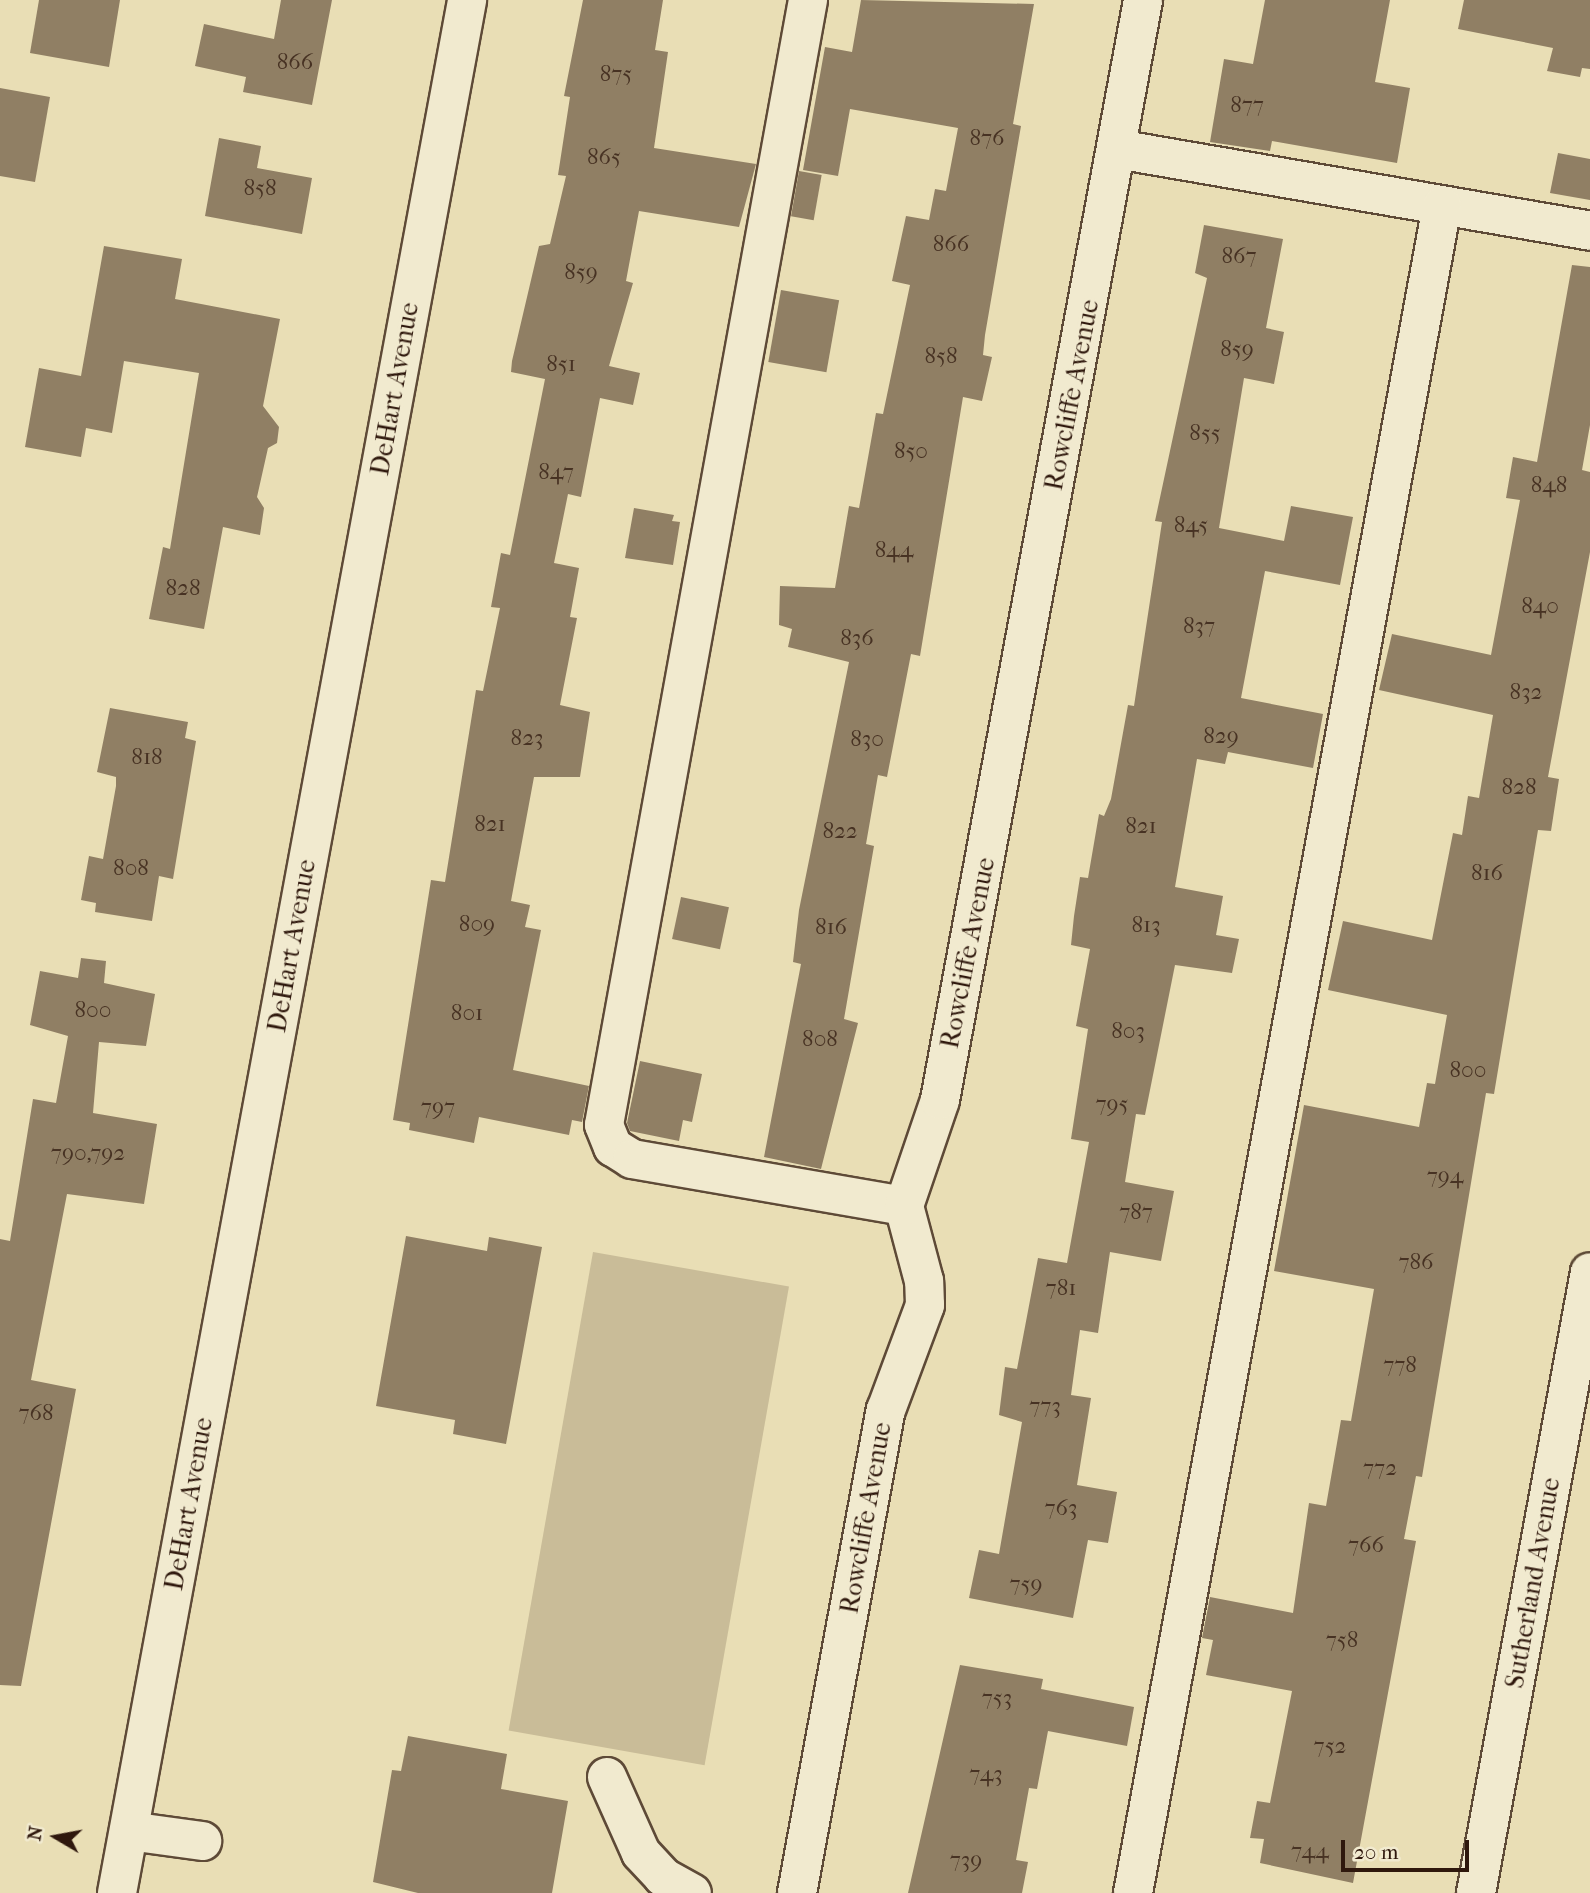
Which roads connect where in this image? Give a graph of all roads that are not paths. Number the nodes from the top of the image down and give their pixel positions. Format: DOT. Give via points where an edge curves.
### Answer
graph roads {
  1 [pos="467,0"];
  2 [pos="808,0"];
  3 [pos="1143,0"];
  4 [pos="1117,149"];
  5 [pos="1442,206"];
  6 [pos="1590,231"];
  7 [pos="904,1206"];
  8 [pos="1590,1272"];
  9 [pos="607,1777"];
  10 [pos="129,1831"];
  11 [pos="202,1841"];
  12 [pos="117,1893"];
  13 [pos="692,1893"];
  14 [pos="797,1893"];
  15 [pos="1133,1893"];
  16 [pos="1476,1893"];
  1 -- 10 [label="street, DeHart Avenue"];
  2 -- 7 [label="street" via="604,1125 613,1147 632,1159"];
  3 -- 4 [label="street, Rowcliffe Avenue"];
  4 -- 5 [label="street"];
  4 -- 7 [label="street, Rowcliffe Avenue" via="940,1100"];
  5 -- 6 [label="street"];
  5 -- 15 [label="street"];
  7 -- 14 [label="street, Rowcliffe Avenue" via="924,1281 925,1305 886,1410"];
  8 -- 16 [label="street, Sutherland Avenue"];
  9 -- 13 [label="street" via="641,1853 663,1877"];
  10 -- 11 [label="street"];
  10 -- 12 [label="street, DeHart Avenue"];
}
